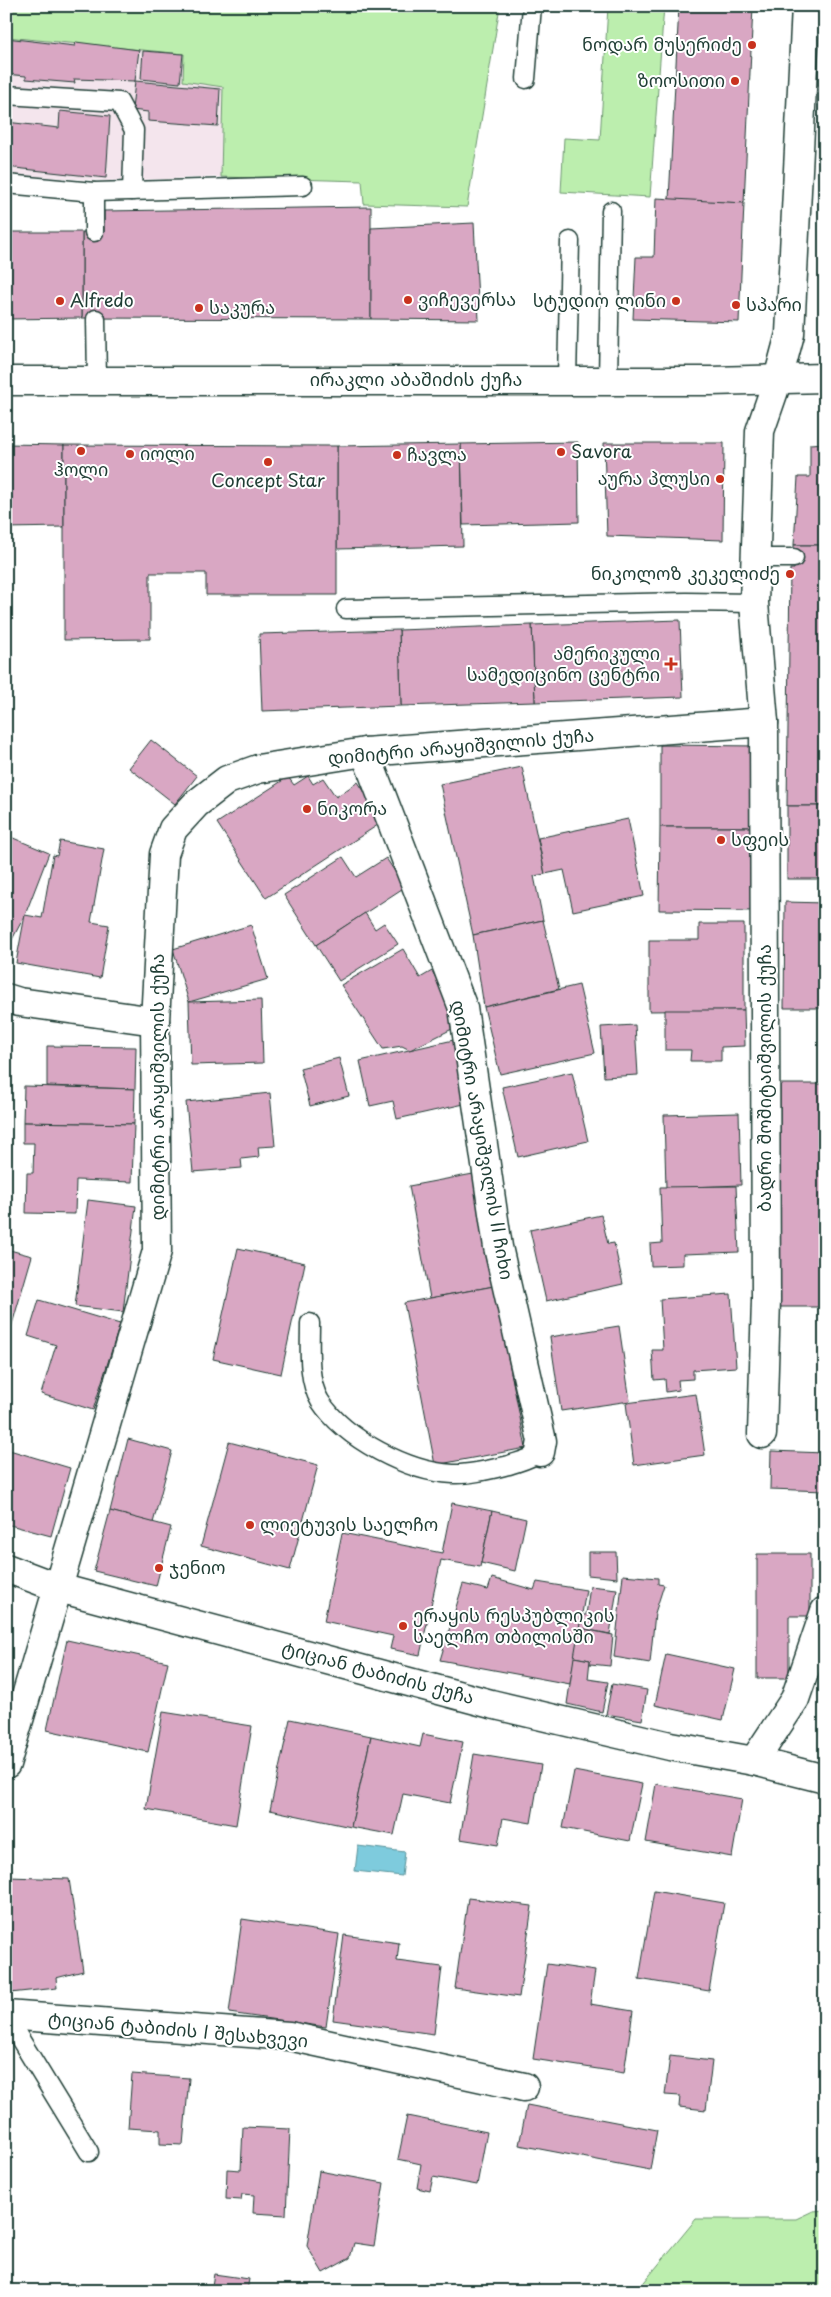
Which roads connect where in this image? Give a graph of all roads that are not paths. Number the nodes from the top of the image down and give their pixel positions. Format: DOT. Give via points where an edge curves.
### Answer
graph roads {
  1 [pos="532,6"];
  2 [pos="806,6"];
  3 [pos="526,79"];
  4 [pos="6,95"];
  5 [pos="6,184"];
  6 [pos="303,186"];
  7 [pos="132,191"];
  8 [pos="94,192"];
  9 [pos="611,211"];
  10 [pos="94,232"];
  11 [pos="570,241"];
  12 [pos="96,319"];
  13 [pos="825,378"];
  14 [pos="778,379"];
  15 [pos="567,380"];
  16 [pos="608,380"];
  17 [pos="6,381"];
  18 [pos="97,381"];
  19 [pos="755,558"];
  20 [pos="794,558"];
  21 [pos="754,603"];
  22 [pos="346,609"];
  23 [pos="764,722"];
  24 [pos="365,752"];
  25 [pos="6,998"];
  26 [pos="154,1021"];
  27 [pos="310,1322"];
  28 [pos="762,1434"];
  29 [pos="540,1452"];
  30 [pos="6,1568"];
  31 [pos="59,1588"];
  32 [pos="825,1611"];
  33 [pos="754,1761"];
  34 [pos="6,1764"];
  35 [pos="825,1779"];
  36 [pos="6,2015"];
  37 [pos="524,2087"];
  38 [pos="89,2152"];
  1 -- 3 [label="lane"];
  2 -- 14 [label="street" via="790,334"];
  4 -- 7 [label="lane" via="119,102 134,130"];
  5 -- 8 [label="lane"];
  6 -- 7 [label="lane"];
  7 -- 8 [label="lane"];
  8 -- 10 [label="lane"];
  9 -- 16 [label="lane"];
  11 -- 15 [label="lane"];
  12 -- 18 [label="lane"];
  13 -- 14 [label="street, ირაკლი აბაშიძის ქუჩა"];
  14 -- 16 [label="street, ირაკლი აბაშიძის ქუჩა"];
  14 -- 19 [label="street" via="760,431"];
  15 -- 16 [label="street, ირაკლი აბაშიძის ქუჩა"];
  15 -- 18 [label="street, ირაკლი აბაშიძის ქუჩა"];
  17 -- 18 [label="street, ირაკლი აბაშიძის ქუჩა"];
  19 -- 20 [label="lane"];
  19 -- 21 [label="street"];
  21 -- 22 [label="lane"];
  21 -- 23 [label="street"];
  23 -- 24 [label="street, დიმიტრი არაყიშვილის ქუჩა"];
  23 -- 28 [label="street, ბადრი შოშიტაიშვილის ქუჩა" via="766,1300"];
  24 -- 26 [label="street, დიმიტრი არაყიშვილის ქუჩა" via="258,770 228,780 196,804 172,829 164,854"];
  24 -- 29 [label="street, დიმიტრი არაყიშვილის II ჩიხი" via="464,1008 498,1247 542,1442"];
  25 -- 26 [label="street"];
  26 -- 31 [label="street, დიმიტრი არაყიშვილის ქუჩა" via="157,1251"];
  27 -- 29 [label="lane" via="310,1366 319,1400 346,1430 380,1452 424,1470 454,1474 498,1468 532,1458"];
  30 -- 31 [label="street, ტიციან ტაბიძის ქუჩა"];
  31 -- 33 [label="street, ტიციან ტაბიძის ქუჩა" via="491,1704 670,1746"];
  31 -- 34 [label="street"];
  32 -- 33 [label="street" via="795,1699"];
  33 -- 35 [label="street, ტიციან ტაბიძის ქუჩა"];
  36 -- 37 [label="street, ტიციან ტაბიძის I შესახვევი" via="289,2036"];
  36 -- 38 [label="lane"];
}
